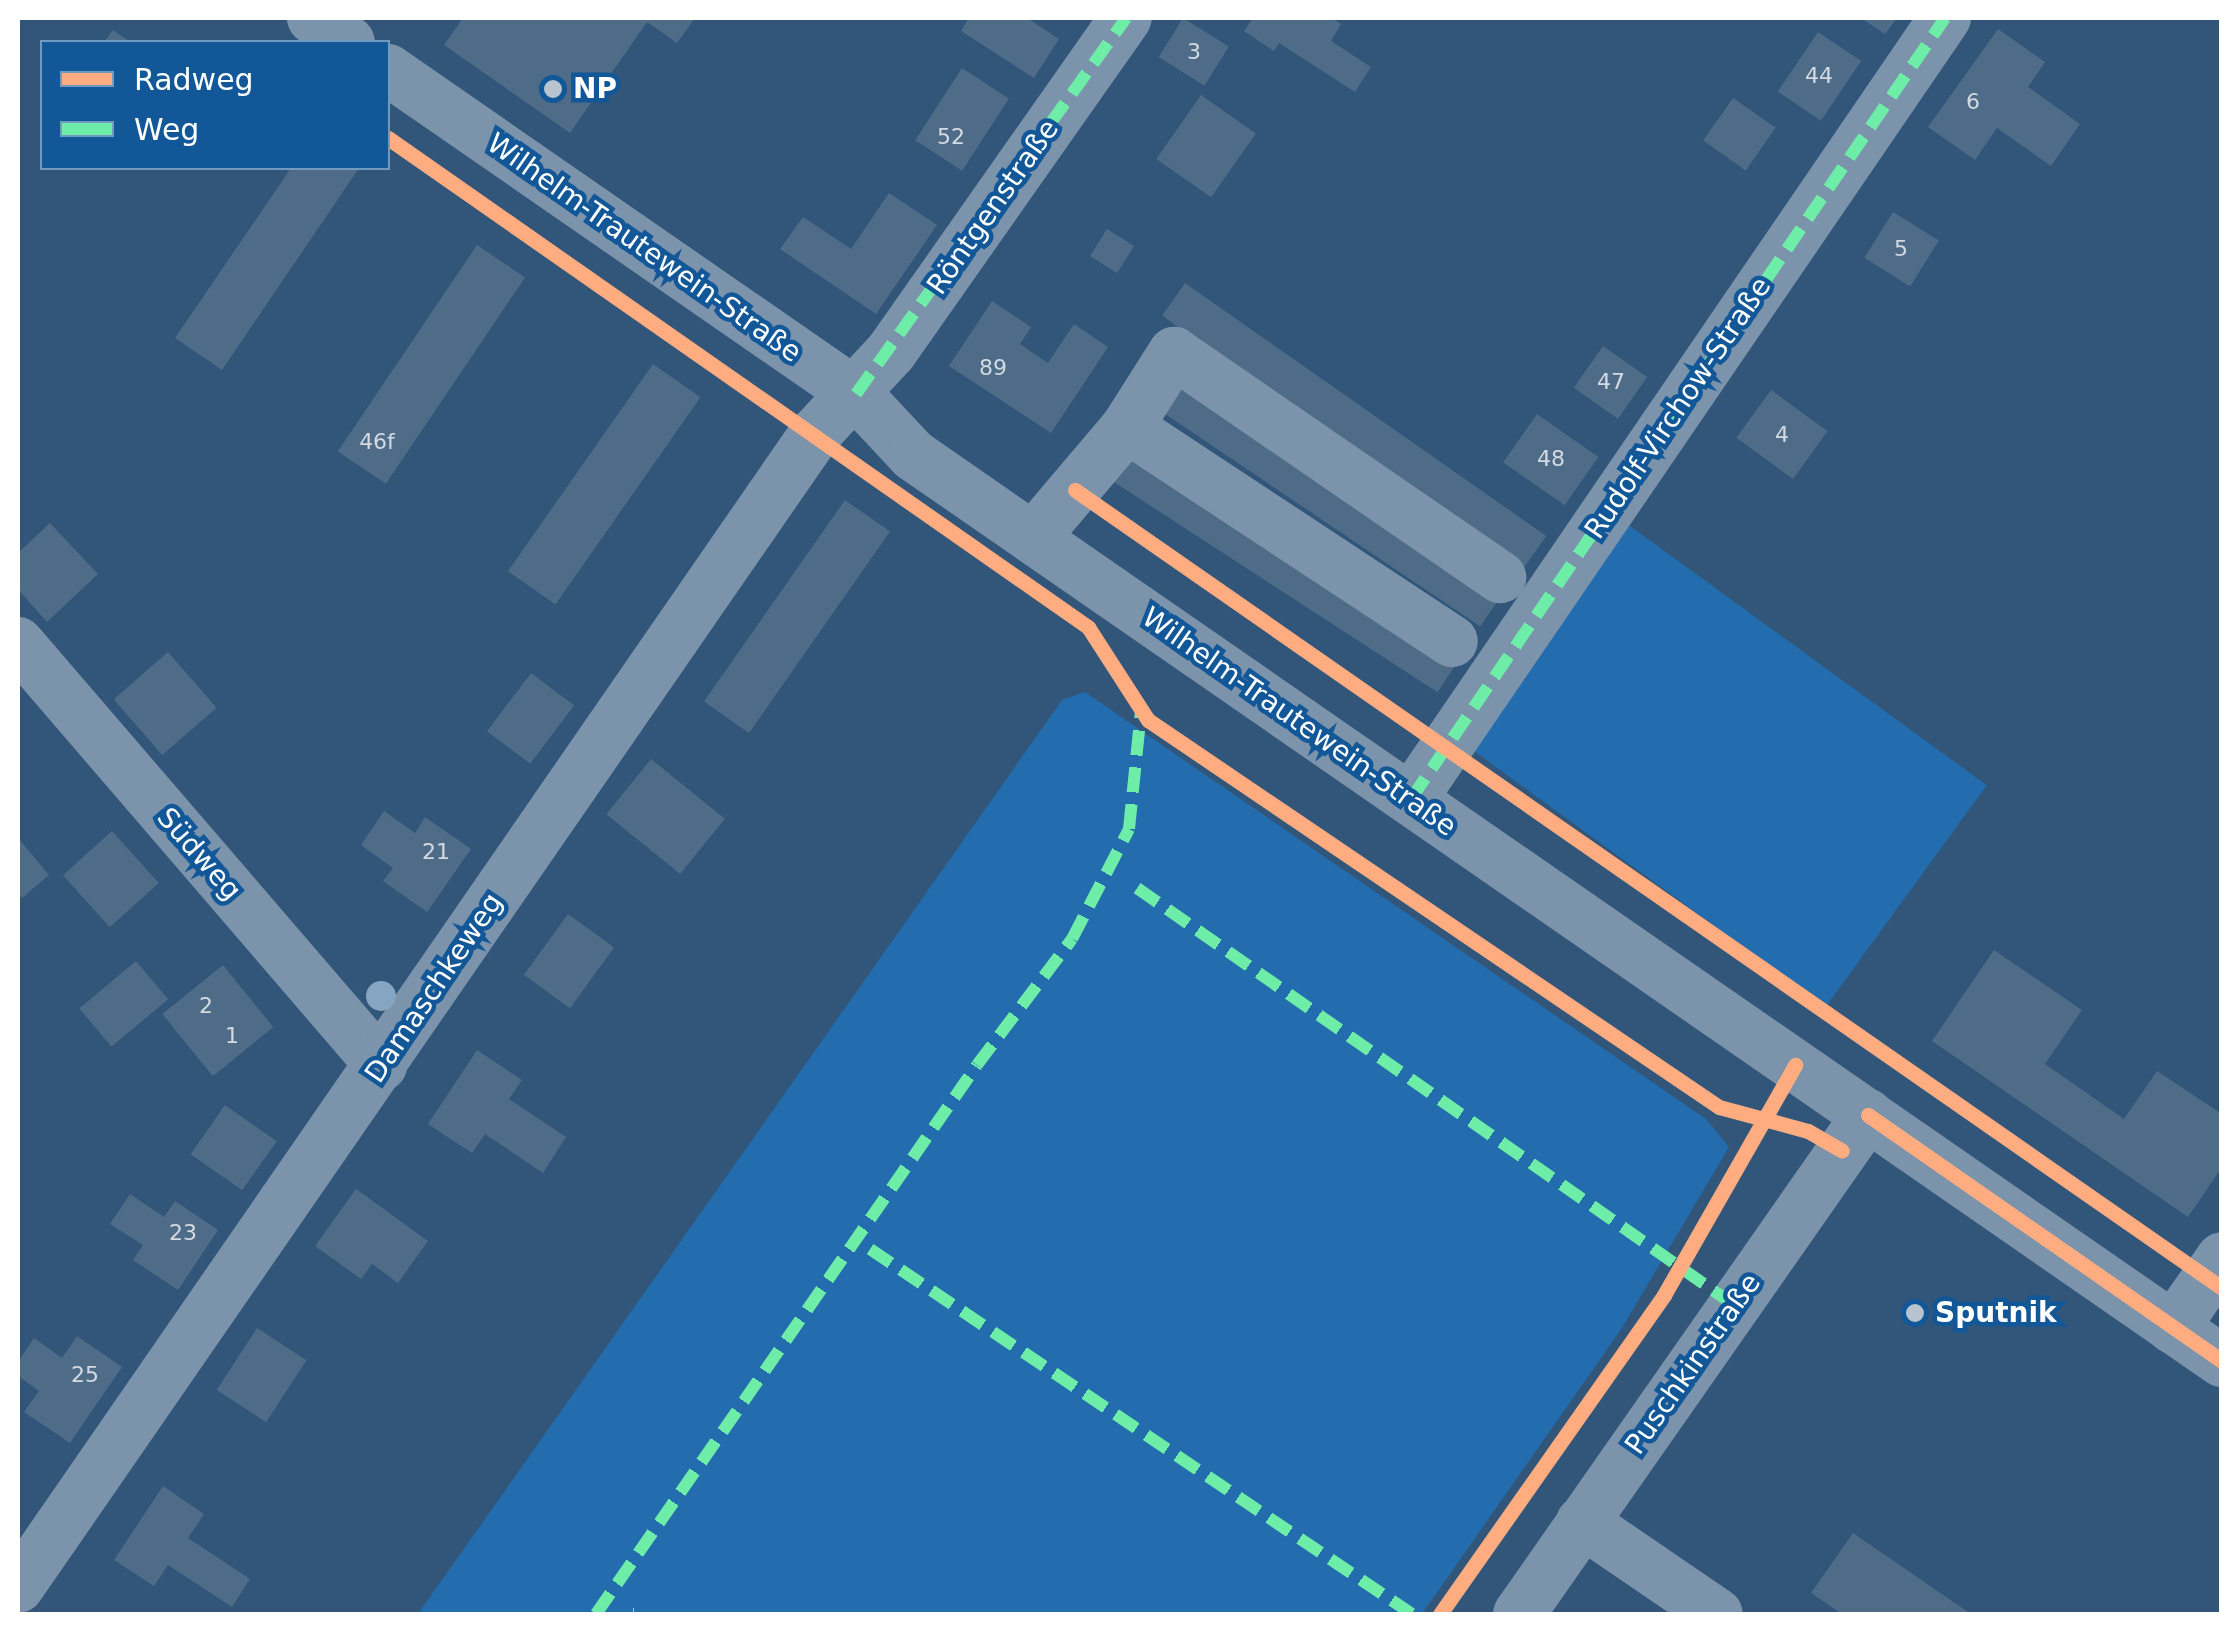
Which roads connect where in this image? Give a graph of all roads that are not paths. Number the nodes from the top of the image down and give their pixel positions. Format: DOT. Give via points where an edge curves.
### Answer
graph roads {
  1 [pos="313,18"];
  2 [pos="1126,18"];
  3 [pos="1945,18"];
  4 [pos="345,40"];
  5 [pos="390,71"];
  6 [pos="856,394"];
  7 [pos="1126,428"];
  8 [pos="1033,538"];
  9 [pos="1500,577"];
  10 [pos="1452,642"];
  11 [pos="18,643"];
  12 [pos="1411,799"];
  13 [pos="381,1066"];
  14 [pos="1868,1115"];
  15 [pos="2222,1258"];
  16 [pos="2173,1328"];
  17 [pos="2222,1362"];
  18 [pos="1582,1522"];
  19 [pos="18,1587"];
  20 [pos="1519,1614"];
  21 [pos="1716,1614"];
  1 -- 4 [label="street"];
  2 -- 6 [label="street, Röntgenstraße"];
  3 -- 12 [label="street, Rudolf-Virchow-Straße"];
  5 -- 6 [label="street, Wilhelm-Trautewein-Straße"];
  6 -- 8 [label="street, Wilhelm-Trautewein-Straße" via="914,455"];
  6 -- 13 [label="street, Damaschkeweg" via="816,434"];
  7 -- 8 [label="street"];
  7 -- 9 [label="street" via="1174,352"];
  7 -- 10 [label="street"];
  8 -- 12 [label="street, Wilhelm-Trautewein-Straße"];
  11 -- 13 [label="street, Südweg"];
  12 -- 14 [label="street, Wilhelm-Trautewein-Straße"];
  13 -- 19 [label="street, Damaschkeweg"];
  14 -- 16 [label="street, Wilhelm-Trautewein-Straße"];
  14 -- 18 [label="street, Puschkinstraße"];
  15 -- 16 [label="street"];
  16 -- 17 [label="street, Wilhelm-Trautewein-Straße"];
  18 -- 20 [label="street, Puschkinstraße"];
  18 -- 21 [label="street"];
}
